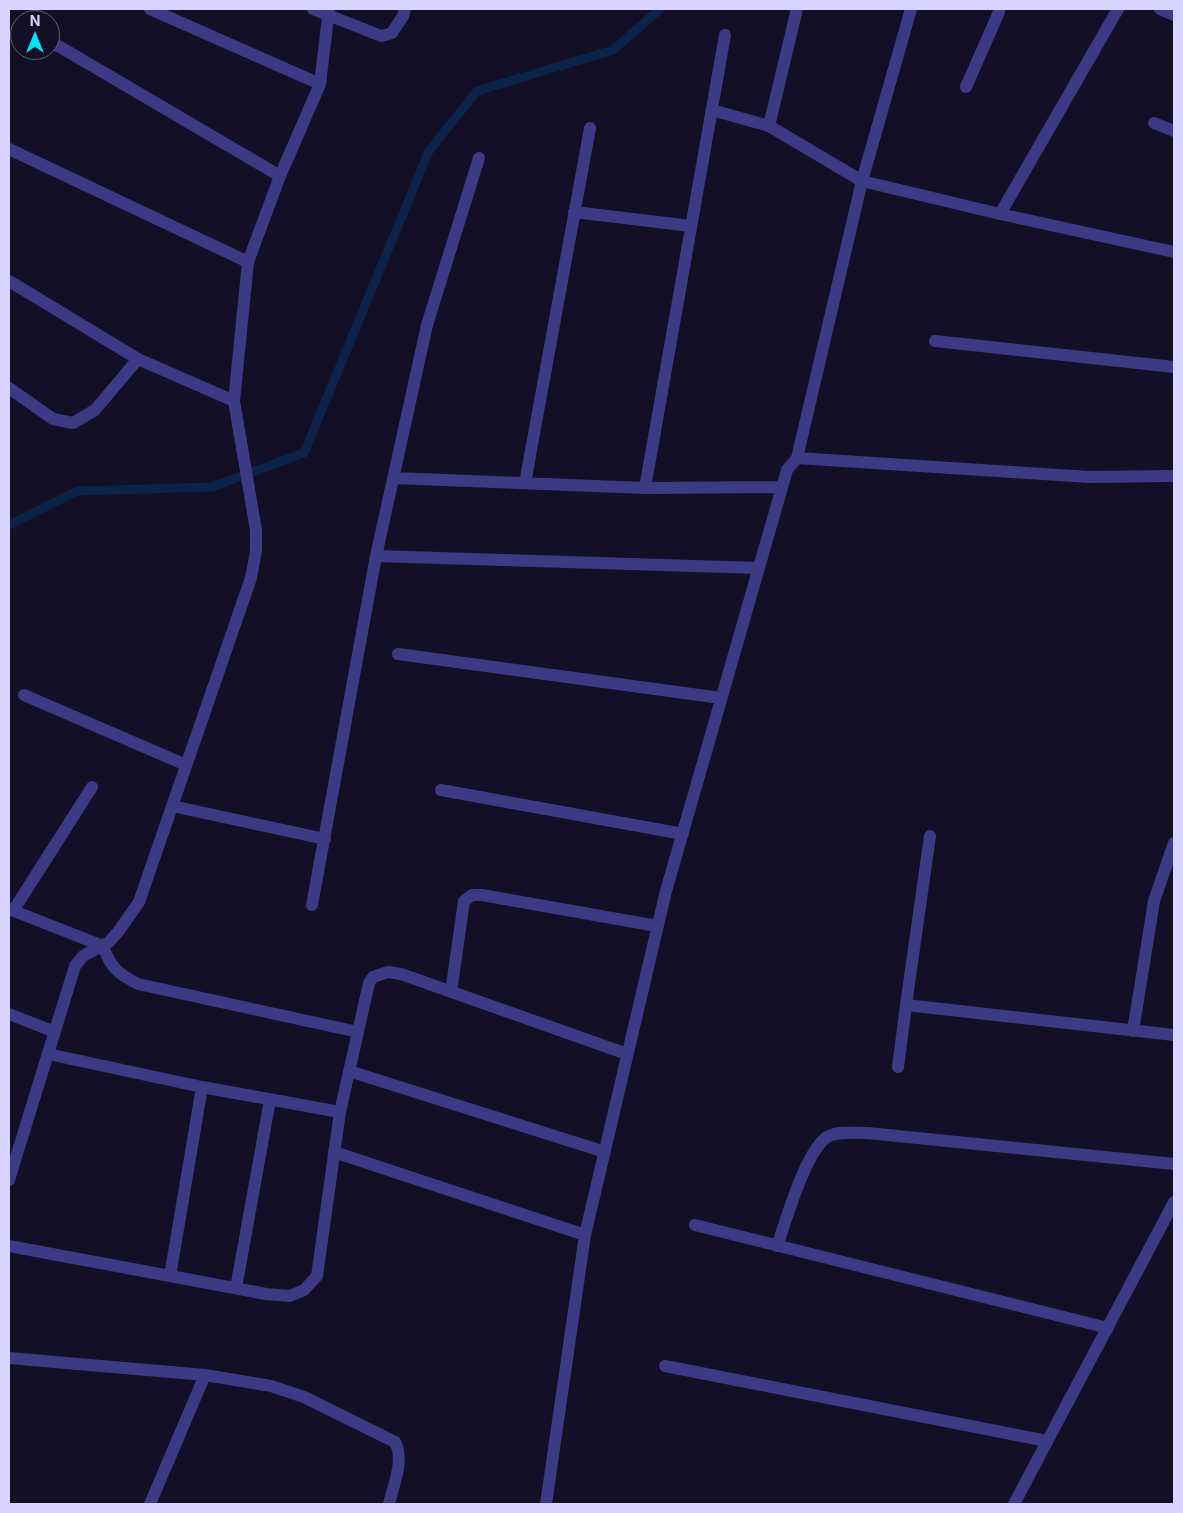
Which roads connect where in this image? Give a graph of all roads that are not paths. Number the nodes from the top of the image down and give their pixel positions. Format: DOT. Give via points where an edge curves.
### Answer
graph roads {
  1 [pos="150,9"];
  2 [pos="313,9"];
  3 [pos="405,9"];
  4 [pos="797,9"];
  5 [pos="911,9"];
  6 [pos="999,9"];
  7 [pos="1118,9"];
  8 [pos="1160,9"];
  9 [pos="329,12"];
  10 [pos="1174,15"];
  11 [pos="725,35"];
  12 [pos="60,47"];
  13 [pos="320,84"];
  14 [pos="966,87"];
  15 [pos="712,110"];
  16 [pos="1154,123"];
  17 [pos="768,126"];
  18 [pos="590,128"];
  19 [pos="1174,132"];
  20 [pos="9,149"];
  21 [pos="479,158"];
  22 [pos="280,176"];
  23 [pos="862,181"];
  24 [pos="574,212"];
  25 [pos="1000,214"];
  26 [pos="691,226"];
  27 [pos="1174,252"];
  28 [pos="248,262"];
  29 [pos="9,281"];
  30 [pos="936,341"];
  31 [pos="138,358"];
  32 [pos="1174,367"];
  33 [pos="9,388"];
  34 [pos="234,401"];
  35 [pos="797,458"];
  36 [pos="1174,476"];
  37 [pos="394,478"];
  38 [pos="525,483"];
  39 [pos="782,487"];
  40 [pos="645,488"];
  41 [pos="376,556"];
  42 [pos="758,568"];
  43 [pos="398,654"];
  44 [pos="24,695"];
  45 [pos="721,698"];
  46 [pos="186,765"];
  47 [pos="92,787"];
  48 [pos="442,790"];
  49 [pos="172,806"];
  50 [pos="683,834"];
  51 [pos="930,836"];
  52 [pos="324,838"];
  53 [pos="1174,843"];
  54 [pos="312,906"];
  55 [pos="11,910"];
  56 [pos="657,926"];
  57 [pos="103,946"];
  58 [pos="451,992"];
  59 [pos="906,1005"];
  60 [pos="9,1014"];
  61 [pos="1133,1031"];
  62 [pos="55,1032"];
  63 [pos="358,1032"];
  64 [pos="1174,1035"];
  65 [pos="48,1054"];
  66 [pos="627,1054"];
  67 [pos="898,1067"];
  68 [pos="349,1070"];
  69 [pos="202,1088"];
  70 [pos="270,1100"];
  71 [pos="340,1112"];
  72 [pos="334,1152"];
  73 [pos="605,1152"];
  74 [pos="1174,1164"];
  75 [pos="9,1180"];
  76 [pos="1174,1202"];
  77 [pos="695,1226"];
  78 [pos="585,1235"];
  79 [pos="9,1246"];
  80 [pos="777,1246"];
  81 [pos="170,1276"];
  82 [pos="236,1288"];
  83 [pos="1108,1328"];
  84 [pos="9,1358"];
  85 [pos="665,1366"];
  86 [pos="205,1375"];
  87 [pos="1048,1441"];
  88 [pos="150,1504"];
  89 [pos="389,1504"];
  90 [pos="546,1504"];
  91 [pos="1014,1504"];
  1 -- 13 [label="street"];
  2 -- 9 [label="street"];
  3 -- 9 [label="street" via="392,34 381,36"];
  4 -- 17 [label="street"];
  5 -- 23 [label="street"];
  6 -- 14 [label="street"];
  7 -- 25 [label="street"];
  8 -- 10 [label="street"];
  9 -- 13 [label="street"];
  11 -- 15 [label="street"];
  12 -- 22 [label="street"];
  13 -- 22 [label="street"];
  15 -- 17 [label="street"];
  15 -- 26 [label="street"];
  16 -- 19 [label="street"];
  17 -- 23 [label="street"];
  18 -- 24 [label="street"];
  20 -- 28 [label="street"];
  21 -- 37 [label="street" via="427,325"];
  22 -- 28 [label="street"];
  23 -- 25 [label="street"];
  23 -- 35 [label="street"];
  24 -- 26 [label="street"];
  24 -- 38 [label="street"];
  25 -- 27 [label="street"];
  26 -- 40 [label="street"];
  28 -- 34 [label="street"];
  29 -- 31 [label="street"];
  30 -- 32 [label="street"];
  31 -- 33 [label="street" via="95,410 74,423 53,419"];
  31 -- 34 [label="street"];
  34 -- 46 [label="street" via="256,530 256,551 251,578"];
  35 -- 36 [label="street" via="1089,477"];
  35 -- 39 [label="street" via="786,470"];
  37 -- 38 [label="street"];
  37 -- 41 [label="street"];
  38 -- 40 [label="street"];
  39 -- 40 [label="street"];
  39 -- 42 [label="street"];
  41 -- 42 [label="street"];
  41 -- 52 [label="street"];
  42 -- 45 [label="street"];
  43 -- 45 [label="street"];
  44 -- 46 [label="street"];
  45 -- 50 [label="street"];
  46 -- 49 [label="street"];
  47 -- 55 [label="street"];
  48 -- 50 [label="street"];
  49 -- 52 [label="street"];
  49 -- 57 [label="street" via="139,902 110,942"];
  50 -- 56 [label="street"];
  51 -- 59 [label="street"];
  52 -- 54 [label="street"];
  53 -- 61 [label="street" via="1154,901"];
  55 -- 57 [label="street"];
  56 -- 58 [label="street" via="472,895 464,901"];
  56 -- 66 [label="street"];
  57 -- 62 [label="street" via="83,956 75,966"];
  57 -- 63 [label="street" via="109,963 125,978 138,984"];
  58 -- 63 [label="street" via="402,974 388,972 373,976"];
  58 -- 66 [label="street"];
  59 -- 61 [label="street"];
  59 -- 67 [label="street"];
  60 -- 62 [label="street"];
  61 -- 64 [label="street"];
  62 -- 65 [label="street"];
  63 -- 68 [label="street"];
  65 -- 69 [label="street"];
  65 -- 75 [label="street"];
  66 -- 73 [label="street"];
  68 -- 71 [label="street"];
  68 -- 73 [label="street"];
  69 -- 70 [label="street"];
  69 -- 81 [label="street"];
  70 -- 71 [label="street"];
  70 -- 82 [label="street"];
  71 -- 72 [label="street"];
  72 -- 78 [label="street"];
  72 -- 82 [label="street" via="317,1276 304,1290 290,1296"];
  73 -- 78 [label="street"];
  74 -- 80 [label="street" via="868,1133 831,1135 821,1141 809,1158"];
  76 -- 83 [label="street"];
  77 -- 80 [label="street"];
  78 -- 90 [label="street"];
  79 -- 81 [label="street"];
  80 -- 83 [label="street"];
  81 -- 82 [label="street"];
  83 -- 87 [label="street"];
  84 -- 86 [label="street"];
  85 -- 87 [label="street"];
  86 -- 88 [label="street"];
  86 -- 89 [label="street" via="271,1386 304,1397 395,1442 399,1460"];
  87 -- 91 [label="street"];
}
